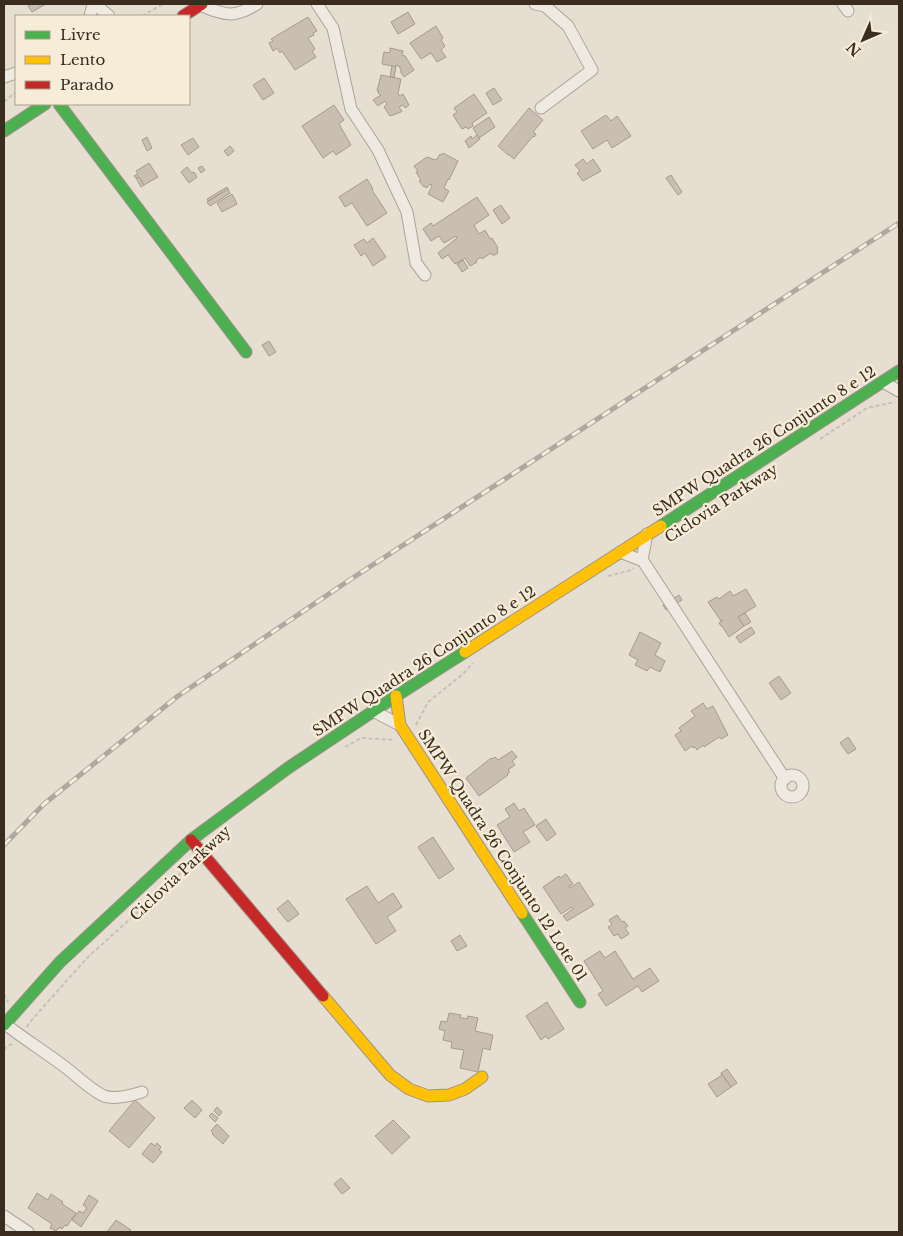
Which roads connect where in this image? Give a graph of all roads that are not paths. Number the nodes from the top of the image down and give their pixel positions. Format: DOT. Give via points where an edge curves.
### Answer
graph roads {
  1 [pos="94,4"];
  2 [pos="201,4"];
  3 [pos="255,4"];
  4 [pos="317,4"];
  5 [pos="535,4"];
  6 [pos="108,15"];
  7 [pos="184,15"];
  8 [pos="42,105"];
  9 [pos="60,105"];
  10 [pos="541,108"];
  11 [pos="5,130"];
  12 [pos="426,275"];
  13 [pos="246,352"];
  14 [pos="899,371"];
  15 [pos="883,382"];
  16 [pos="899,391"];
  17 [pos="647,534"];
  18 [pos="620,552"];
  19 [pos="643,561"];
  20 [pos="396,696"];
  21 [pos="373,711"];
  22 [pos="400,725"];
  23 [pos="785,779"];
  24 [pos="191,840"];
  25 [pos="580,1002"];
  26 [pos="4,1025"];
  27 [pos="482,1077"];
  28 [pos="142,1092"];
  29 [pos="4,1216"];
  30 [pos="28,1232"];
  1 -- 6 [label="street"];
  2 -- 3 [label="street" via="227,15 242,13"];
  2 -- 7 [label="street"];
  4 -- 12 [label="street" via="333,28 351,109 378,150 407,212 416,263"];
  5 -- 10 [label="street" via="545,6 568,26 592,70"];
  8 -- 11 [label="street"];
  9 -- 13 [label="street"];
  14 -- 15 [label="street, SMPW Quadra 26 Conjunto 8 e 12"];
  15 -- 16 [label="street"];
  15 -- 17 [label="street, SMPW Quadra 26 Conjunto 8 e 12"];
  17 -- 18 [label="street, SMPW Quadra 26 Conjunto 8 e 12"];
  17 -- 19 [label="street"];
  18 -- 19 [label="street"];
  18 -- 20 [label="street, SMPW Quadra 26 Conjunto 8 e 12"];
  19 -- 23 [label="street"];
  20 -- 21 [label="street, SMPW Quadra 26 Conjunto 8 e 12"];
  20 -- 22 [label="street, SMPW Quadra 26 Conjunto 12 Lote 01"];
  21 -- 22 [label="street, SMPW Quadra 26 Conjunto 12 Lote 01"];
  21 -- 24 [label="street, SMPW Quadra 26 Conjunto 8 e 12" via="288,768"];
  22 -- 25 [label="street, SMPW Quadra 26 Conjunto 12 Lote 01"];
  24 -- 26 [label="street, SMPW Quadra 26 Conjunto 8 e 12" via="60,962"];
  24 -- 27 [label="street" via="390,1075 409,1089 434,1097 453,1094"];
  26 -- 28 [label="street" via="104,1096"];
  29 -- 30 [label="street"];
}
